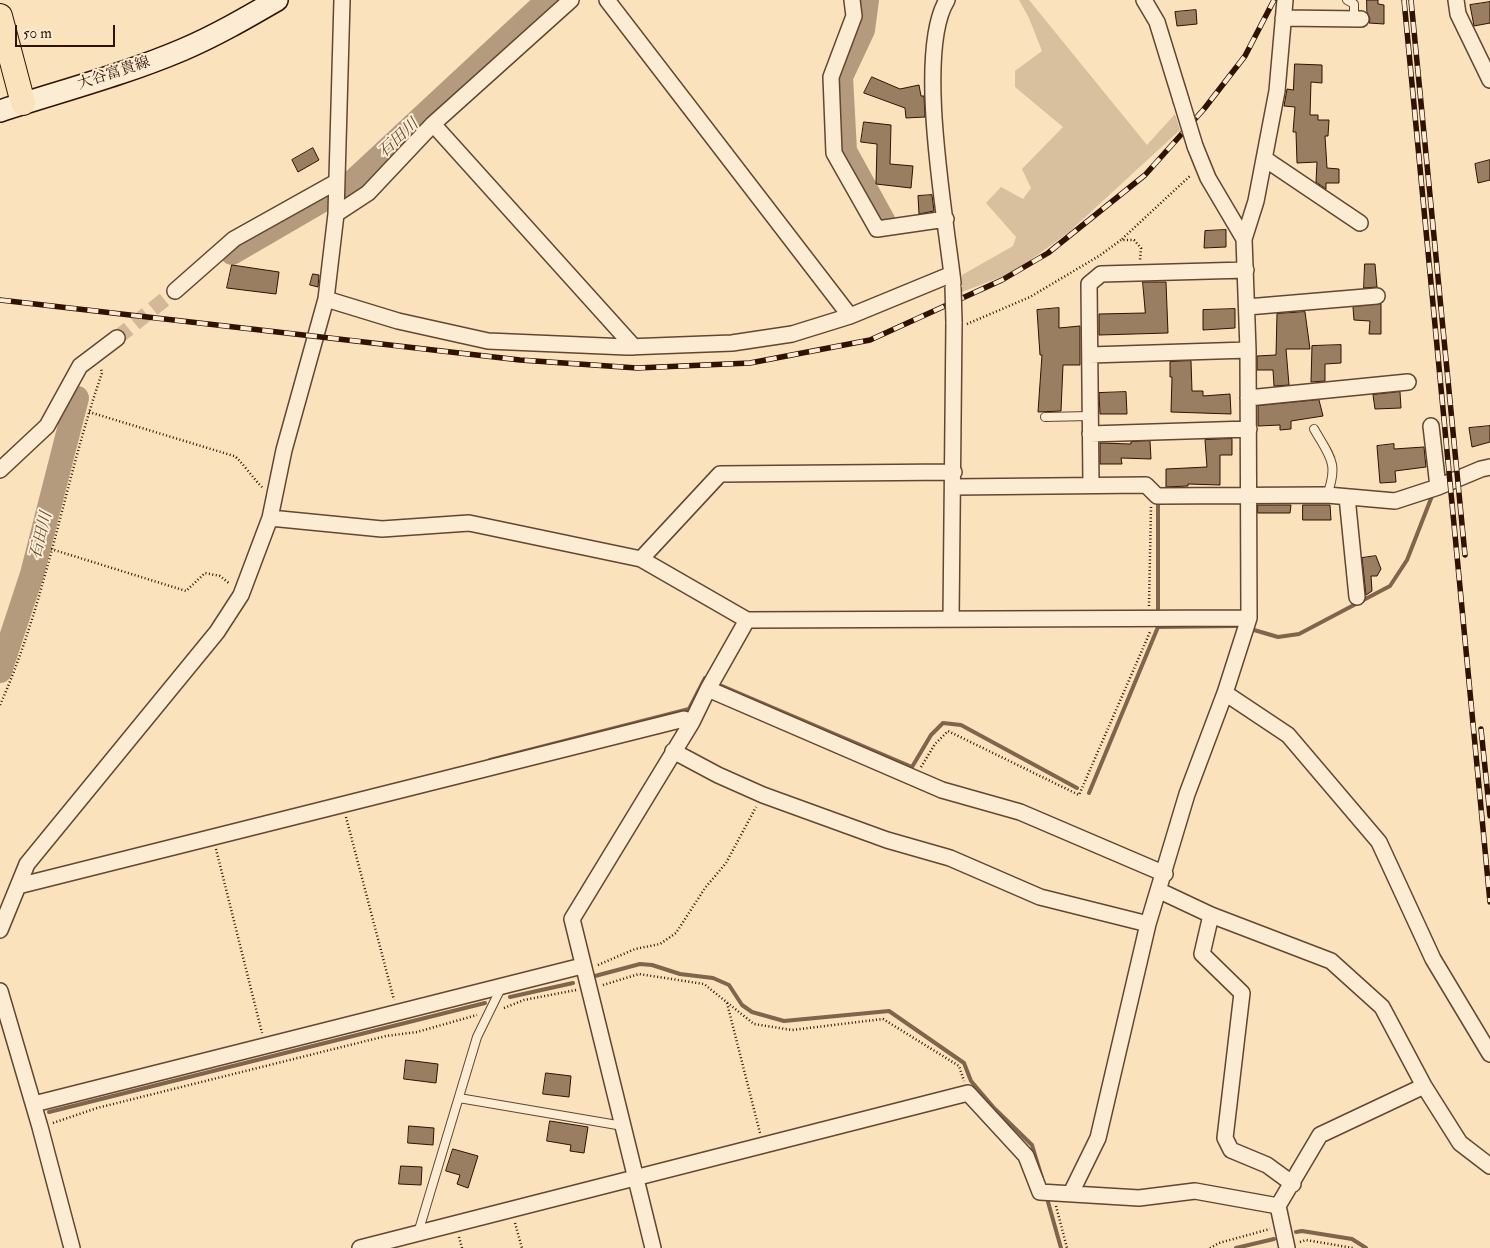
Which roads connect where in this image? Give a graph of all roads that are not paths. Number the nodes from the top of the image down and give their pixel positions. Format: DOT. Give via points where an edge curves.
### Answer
graph roads {
  1 [pos="277,0"];
  2 [pos="342,0"];
  3 [pos="571,0"];
  4 [pos="607,0"];
  5 [pos="852,0"];
  6 [pos="946,0"];
  7 [pos="1144,0"];
  8 [pos="1347,0"];
  9 [pos="1456,0"];
  10 [pos="1284,9"];
  11 [pos="0,16"];
  12 [pos="1358,19"];
  13 [pos="0,74"];
  14 [pos="1490,80"];
  15 [pos="11,107"];
  16 [pos="433,124"];
  17 [pos="1265,159"];
  18 [pos="336,182"];
  19 [pos="336,209"];
  20 [pos="946,219"];
  21 [pos="1360,223"];
  22 [pos="1244,239"];
  23 [pos="1246,270"];
  24 [pos="953,281"];
  25 [pos="175,291"];
  26 [pos="1376,296"];
  27 [pos="326,299"];
  28 [pos="1247,307"];
  29 [pos="850,316"];
  30 [pos="117,338"];
  31 [pos="634,347"];
  32 [pos="1248,350"];
  33 [pos="1090,355"];
  34 [pos="1408,382"];
  35 [pos="1248,398"];
  36 [pos="1090,416"];
  37 [pos="1045,417"];
  38 [pos="1431,426"];
  39 [pos="1249,429"];
  40 [pos="1314,429"];
  41 [pos="1090,434"];
  42 [pos="1490,468"];
  43 [pos="0,470"];
  44 [pos="954,479"];
  45 [pos="1091,485"];
  46 [pos="1438,487"];
  47 [pos="1327,495"];
  48 [pos="1249,496"];
  49 [pos="1347,497"];
  50 [pos="270,518"];
  51 [pos="641,559"];
  52 [pos="1357,597"];
  53 [pos="1249,618"];
  54 [pos="951,619"];
  55 [pos="748,620"];
  56 [pos="708,689"];
  57 [pos="1225,693"];
  58 [pos="692,722"];
  59 [pos="673,751"];
  60 [pos="1164,874"];
  61 [pos="18,886"];
  62 [pos="1160,891"];
  63 [pos="1211,915"];
  64 [pos="1148,924"];
  65 [pos="0,930"];
  66 [pos="582,969"];
  67 [pos="501,988"];
  68 [pos="0,991"];
  69 [pos="1490,1054"];
  70 [pos="1424,1086"];
  71 [pos="459,1098"];
  72 [pos="34,1104"];
  73 [pos="623,1126"];
  74 [pos="1490,1166"];
  75 [pos="636,1178"];
  76 [pos="1293,1184"];
  77 [pos="1070,1194"];
  78 [pos="1278,1206"];
  79 [pos="418,1233"];
  80 [pos="1287,1247"];
  81 [pos="72,1248"];
  82 [pos="360,1248"];
  83 [pos="654,1248"];
  1 -- 15 [label="main road, 大谷富貴線" via="184,49 136,68"];
  2 -- 18 [label="street"];
  3 -- 16 [label="street"];
  4 -- 29 [label="street"];
  5 -- 20 [label="street" via="854,16 831,78 834,153 877,229"];
  6 -- 20 [label="street" via="933,42 933,115"];
  7 -- 22 [label="street, bridge" via="1157,22 1202,163"];
  8 -- 12 [label="lane" via="1354,4"];
  9 -- 14 [label="street" via="1458,14"];
  10 -- 12 [label="street"];
  10 -- 17 [label="street" via="1277,91"];
  11 -- 15 [label="main road"];
  13 -- 15 [label="main road"];
  16 -- 19 [label="street" via="368,193"];
  16 -- 31 [label="street"];
  17 -- 21 [label="street"];
  17 -- 22 [label="street"];
  18 -- 19 [label="street"];
  18 -- 25 [label="street" via="234,239"];
  19 -- 27 [label="street"];
  20 -- 24 [label="street"];
  22 -- 23 [label="street"];
  23 -- 28 [label="street"];
  23 -- 33 [label="street" via="1101,274 1089,284"];
  24 -- 29 [label="street"];
  24 -- 44 [label="street, bridge"];
  26 -- 28 [label="street"];
  27 -- 31 [label="street" via="488,341"];
  27 -- 50 [label="street" via="284,450"];
  28 -- 32 [label="street"];
  29 -- 31 [label="street" via="792,334 732,343"];
  30 -- 43 [label="street" via="80,366 47,426"];
  32 -- 33 [label="street"];
  32 -- 35 [label="street"];
  33 -- 36 [label="street"];
  34 -- 35 [label="street"];
  35 -- 39 [label="street"];
  36 -- 37 [label="lane"];
  36 -- 41 [label="street"];
  38 -- 46 [label="street"];
  39 -- 41 [label="street"];
  39 -- 48 [label="street"];
  40 -- 47 [label="lane" via="1332,460 1334,477"];
  41 -- 45 [label="street"];
  42 -- 46 [label="street" via="1481,468"];
  44 -- 45 [label="street"];
  44 -- 51 [label="street" via="720,474"];
  44 -- 54 [label="street"];
  45 -- 48 [label="street" via="1146,486 1157,496"];
  46 -- 49 [label="street" via="1395,501"];
  47 -- 48 [label="street"];
  47 -- 49 [label="street"];
  48 -- 53 [label="street"];
  49 -- 52 [label="street"];
  50 -- 51 [label="street" via="382,529 469,523"];
  50 -- 61 [label="street" via="242,591 217,632 27,864"];
  51 -- 55 [label="street"];
  53 -- 54 [label="street"];
  53 -- 57 [label="street"];
  54 -- 55 [label="street"];
  55 -- 56 [label="street"];
  56 -- 58 [label="street"];
  56 -- 60 [label="street" via="942,790 1020,812"];
  57 -- 60 [label="street" via="1186,794"];
  57 -- 69 [label="street" via="1288,735 1380,842 1433,959"];
  58 -- 59 [label="street"];
  58 -- 61 [label="street" via="684,719"];
  59 -- 64 [label="street" via="718,776 763,795 887,840 950,858 1040,897"];
  59 -- 66 [label="street" via="572,920"];
  60 -- 62 [label="street"];
  61 -- 65 [label="street"];
  62 -- 63 [label="street"];
  62 -- 64 [label="street"];
  63 -- 70 [label="street" via="1331,961 1382,1007"];
  63 -- 76 [label="street" via="1202,954 1242,993 1225,1138 1231,1150 1267,1165"];
  64 -- 77 [label="street" via="1098,1138"];
  66 -- 67 [label="street"];
  66 -- 73 [label="street"];
  67 -- 71 [label="lane" via="478,1038"];
  67 -- 72 [label="street"];
  68 -- 72 [label="street"];
  70 -- 74 [label="street" via="1460,1143"];
  70 -- 76 [label="street" via="1320,1135"];
  71 -- 73 [label="lane"];
  71 -- 79 [label="lane"];
  72 -- 81 [label="street"];
  73 -- 75 [label="street"];
  75 -- 77 [label="street" via="968,1093 1026,1156 1040,1192"];
  75 -- 79 [label="street"];
  75 -- 83 [label="street"];
  76 -- 78 [label="street"];
  77 -- 78 [label="street" via="1139,1198 1195,1191"];
  78 -- 80 [label="street"];
  79 -- 82 [label="street"];
}
